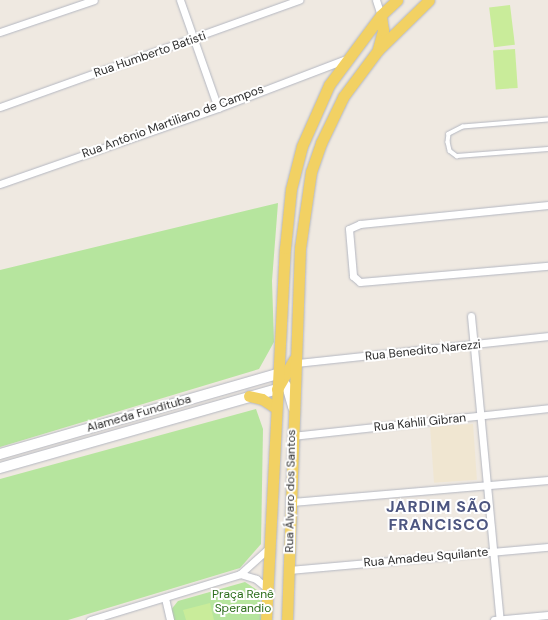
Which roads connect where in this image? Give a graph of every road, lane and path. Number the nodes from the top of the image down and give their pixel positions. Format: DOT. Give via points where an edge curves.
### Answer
graph roads {
  1 [pos="94,0"];
  2 [pos="180,0"];
  3 [pos="299,0"];
  4 [pos="376,0"];
  5 [pos="397,0"];
  6 [pos="429,0"];
  7 [pos="380,15"];
  8 [pos="0,32"];
  9 [pos="194,40"];
  10 [pos="378,50"];
  11 [pos="346,59"];
  12 [pos="0,107"];
  13 [pos="218,108"];
  14 [pos="548,120"];
  15 [pos="548,149"];
  16 [pos="0,184"];
  17 [pos="548,205"];
  18 [pos="285,248"];
  19 [pos="300,248"];
  20 [pos="548,266"];
  21 [pos="471,316"];
  22 [pos="548,336"];
  23 [pos="474,346"];
  24 [pos="280,358"];
  25 [pos="297,358"];
  26 [pos="280,381"];
  27 [pos="238,386"];
  28 [pos="249,396"];
  29 [pos="276,408"];
  30 [pos="548,408"];
  31 [pos="294,411"];
  32 [pos="479,416"];
  33 [pos="292,436"];
  34 [pos="0,454"];
  35 [pos="0,468"];
  36 [pos="548,480"];
  37 [pos="488,487"];
  38 [pos="292,502"];
  39 [pos="272,544"];
  40 [pos="548,546"];
  41 [pos="494,552"];
  42 [pos="289,570"];
  43 [pos="240,574"];
  44 [pos="269,590"];
  45 [pos="165,598"];
  46 [pos="548,615"];
  47 [pos="90,620"];
  48 [pos="170,620"];
  49 [pos="266,620"];
  50 [pos="287,620"];
  51 [pos="494,620"];
  52 [pos="500,620"];
  1 -- 8 [label="street"];
  2 -- 9 [label="street"];
  3 -- 9 [label="street, Rua Humberto Batisti"];
  4 -- 7 [label="street"];
  5 -- 7 [label="main road"];
  6 -- 10 [label="main road"];
  7 -- 10 [label="main road" via="383,30"];
  7 -- 11 [label="main road"];
  9 -- 12 [label="street, Rua Humberto Batisti"];
  9 -- 13 [label="street"];
  10 -- 19 [label="main road, Rua Álvaro dos Santos" via="343,97 321,143 312,172"];
  11 -- 13 [label="street, Rua Antônio Martiliano de Campos"];
  11 -- 18 [label="main road" via="329,85 302,146 291,189"];
  13 -- 16 [label="street, Rua Antônio Martiliano de Campos"];
  14 -- 15 [label="lane" via="463,127 449,134 448,142 450,151 457,156"];
  17 -- 20 [label="street" via="360,224 349,228 353,276 360,282"];
  18 -- 19 [label="main road"];
  18 -- 24 [label="main road"];
  19 -- 25 [label="main road, Rua Álvaro dos Santos"];
  21 -- 23 [label="street"];
  22 -- 23 [label="street, Rua Benedito Narezzi"];
  23 -- 25 [label="street, Rua Benedito Narezzi"];
  23 -- 32 [label="street"];
  24 -- 26 [label="main road"];
  24 -- 27 [label="main road" via="265,374"];
  25 -- 26 [label="main road"];
  25 -- 31 [label="main road, Rua Álvaro dos Santos"];
  26 -- 27 [label="main road, Alameda Fundituba"];
  26 -- 28 [label="main road, Alameda Fundituba"];
  26 -- 29 [label="main road"];
  26 -- 31 [label="main road"];
  27 -- 34 [label="main road, Alameda Fundituba"];
  28 -- 29 [label="main road" via="262,399"];
  28 -- 35 [label="main road, Alameda Fundituba"];
  29 -- 39 [label="main road"];
  30 -- 32 [label="street, Rua Kahlil Gibran"];
  31 -- 33 [label="main road, Rua Álvaro dos Santos"];
  32 -- 33 [label="street, Rua Kahlil Gibran"];
  32 -- 37 [label="street"];
  33 -- 38 [label="main road, Rua Álvaro dos Santos"];
  36 -- 37 [label="street"];
  37 -- 38 [label="street"];
  37 -- 41 [label="street"];
  38 -- 42 [label="main road, Rua Álvaro dos Santos"];
  39 -- 43 [label="street"];
  39 -- 44 [label="main road"];
  40 -- 41 [label="street, Rua Amadeu Squilante"];
  41 -- 42 [label="street, Rua Amadeu Squilante"];
  41 -- 52 [label="street"];
  42 -- 50 [label="main road, Rua Álvaro dos Santos"];
  43 -- 44 [label="street" via="256,579"];
  43 -- 45 [label="street"];
  44 -- 49 [label="main road"];
  45 -- 47 [label="street"];
  45 -- 48 [label="street"];
  46 -- 52 [label="street"];
  51 -- 52 [label="street"];
}
